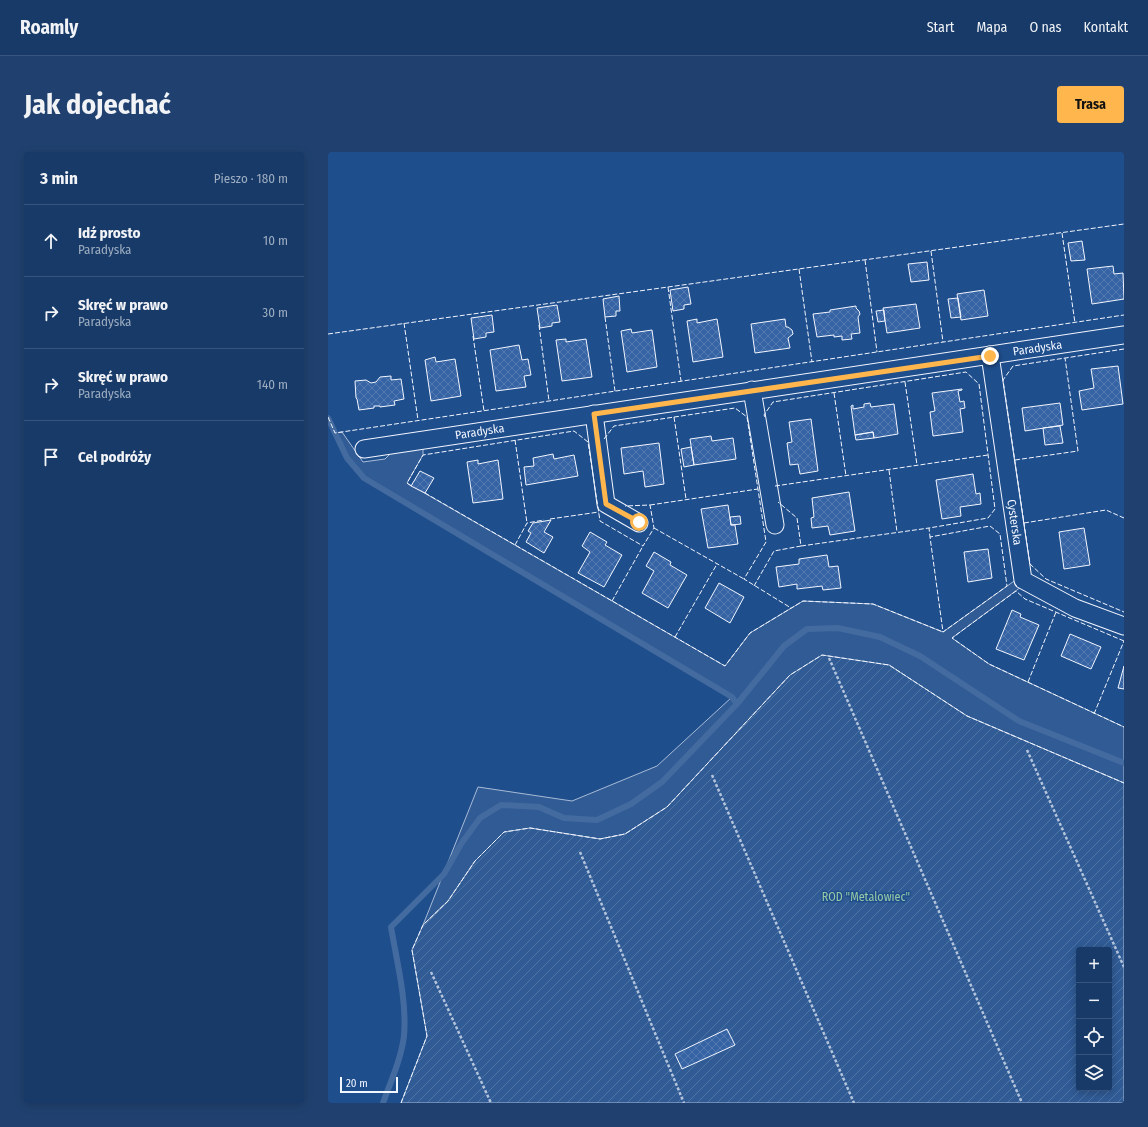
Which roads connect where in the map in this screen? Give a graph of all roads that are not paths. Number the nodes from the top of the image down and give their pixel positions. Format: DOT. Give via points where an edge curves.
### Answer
graph roads {
  1 [pos="1124,335"];
  2 [pos="990,356"];
  3 [pos="752,390"];
  4 [pos="594,414"];
  5 [pos="364,449"];
  6 [pos="639,522"];
  7 [pos="775,525"];
  8 [pos="1124,626"];
  1 -- 2 [label="street, Paradyska"];
  2 -- 3 [label="street, Paradyska"];
  2 -- 8 [label="street, Cysterska" via="1023,580 1075,608"];
  3 -- 4 [label="street, Paradyska"];
  3 -- 7 [label="street"];
  4 -- 5 [label="street, Paradyska"];
  4 -- 6 [label="street" via="606,504"];
}
